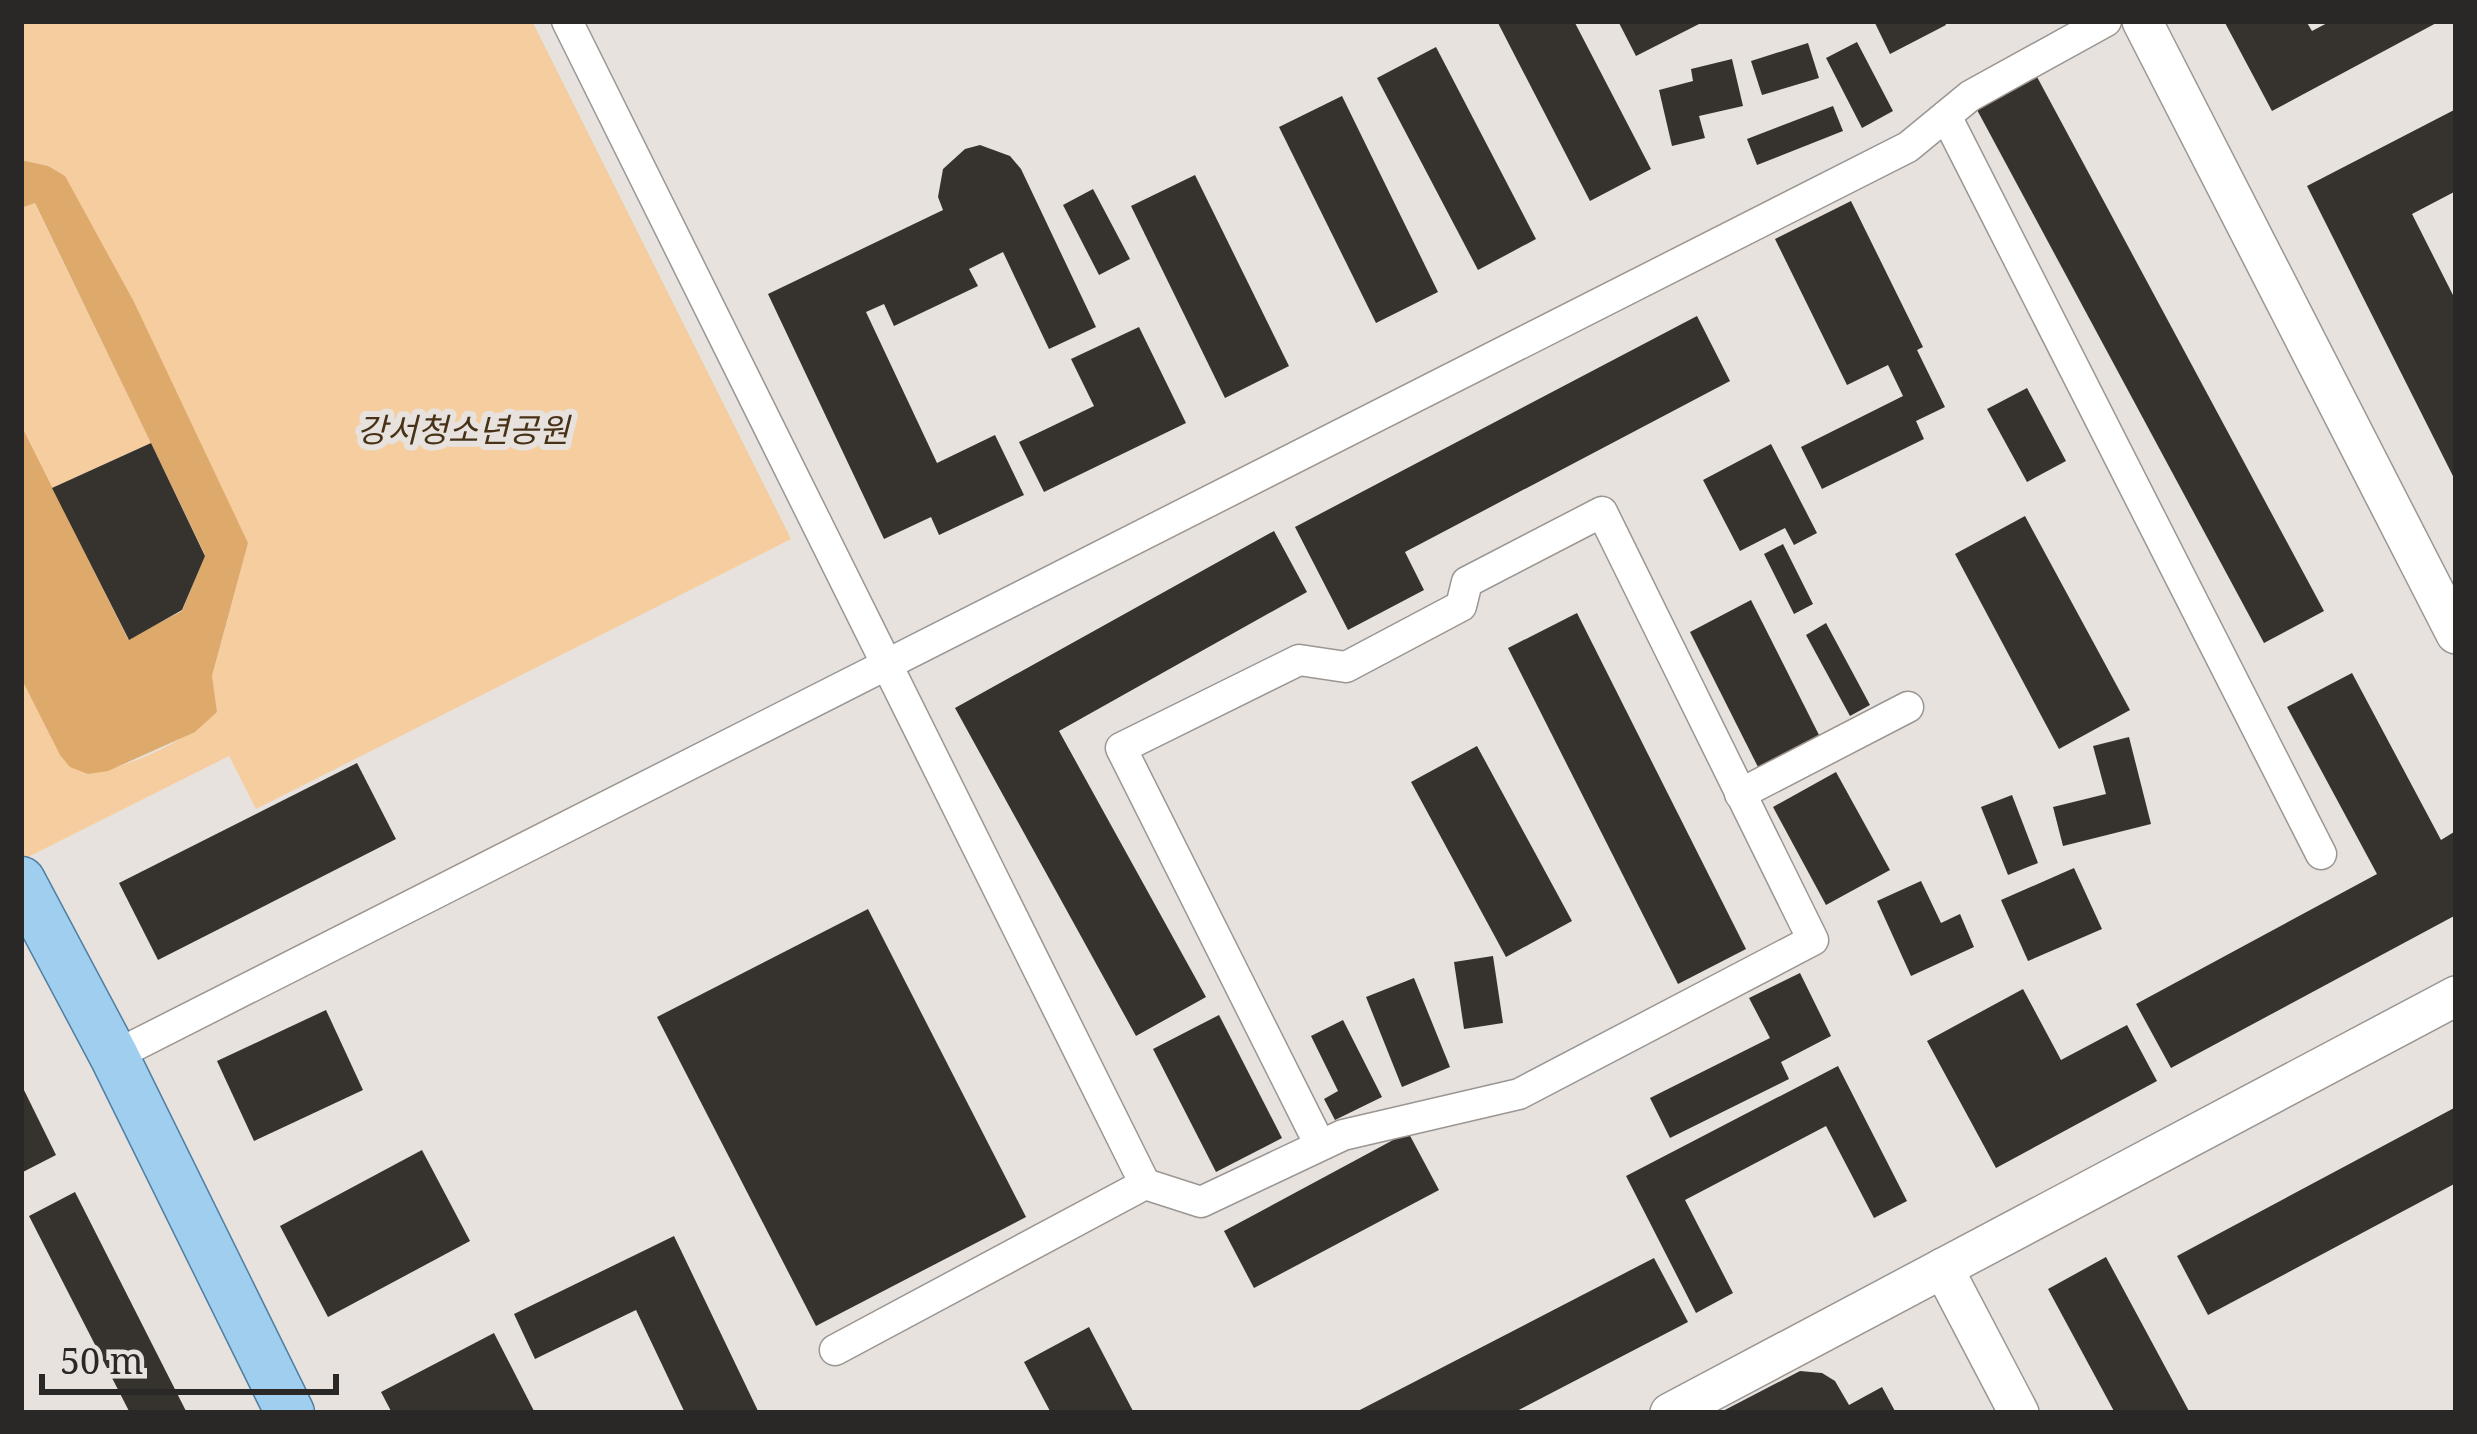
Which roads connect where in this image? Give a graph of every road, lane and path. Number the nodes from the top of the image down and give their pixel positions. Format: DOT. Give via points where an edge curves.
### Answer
graph roads {
  1 [pos="567,21"];
  2 [pos="2106,21"];
  3 [pos="2142,21"];
  4 [pos="1946,116"];
  5 [pos="2456,634"];
  6 [pos="886,665"];
  7 [pos="1908,707"];
  8 [pos="1740,794"];
  9 [pos="2321,854"];
  10 [pos="21,881"];
  11 [pos="2456,996"];
  12 [pos="114,1056"];
  13 [pos="1320,1145"];
  14 [pos="1145,1184"];
  15 [pos="1943,1268"];
  16 [pos="835,1350"];
  17 [pos="290,1413"];
  18 [pos="1670,1413"];
  19 [pos="2019,1413"];
  1 -- 6 [label="street"];
  2 -- 4 [label="street"];
  3 -- 5 [label="street"];
  4 -- 6 [label="street" via="1908,147"];
  4 -- 9 [label="street"];
  6 -- 12 [label="street"];
  6 -- 14 [label="street"];
  7 -- 8 [label="street"];
  8 -- 13 [label="street" via="1813,940 1519,1094"];
  8 -- 13 [label="street" via="1602,512 1467,582 1461,606 1346,667 1299,660 1121,748"];
  10 -- 12 [label="main road"];
  11 -- 15 [label="street"];
  12 -- 17 [label="main road"];
  13 -- 14 [label="street" via="1201,1202"];
  14 -- 16 [label="street"];
  15 -- 18 [label="street"];
  15 -- 19 [label="street"];
}
